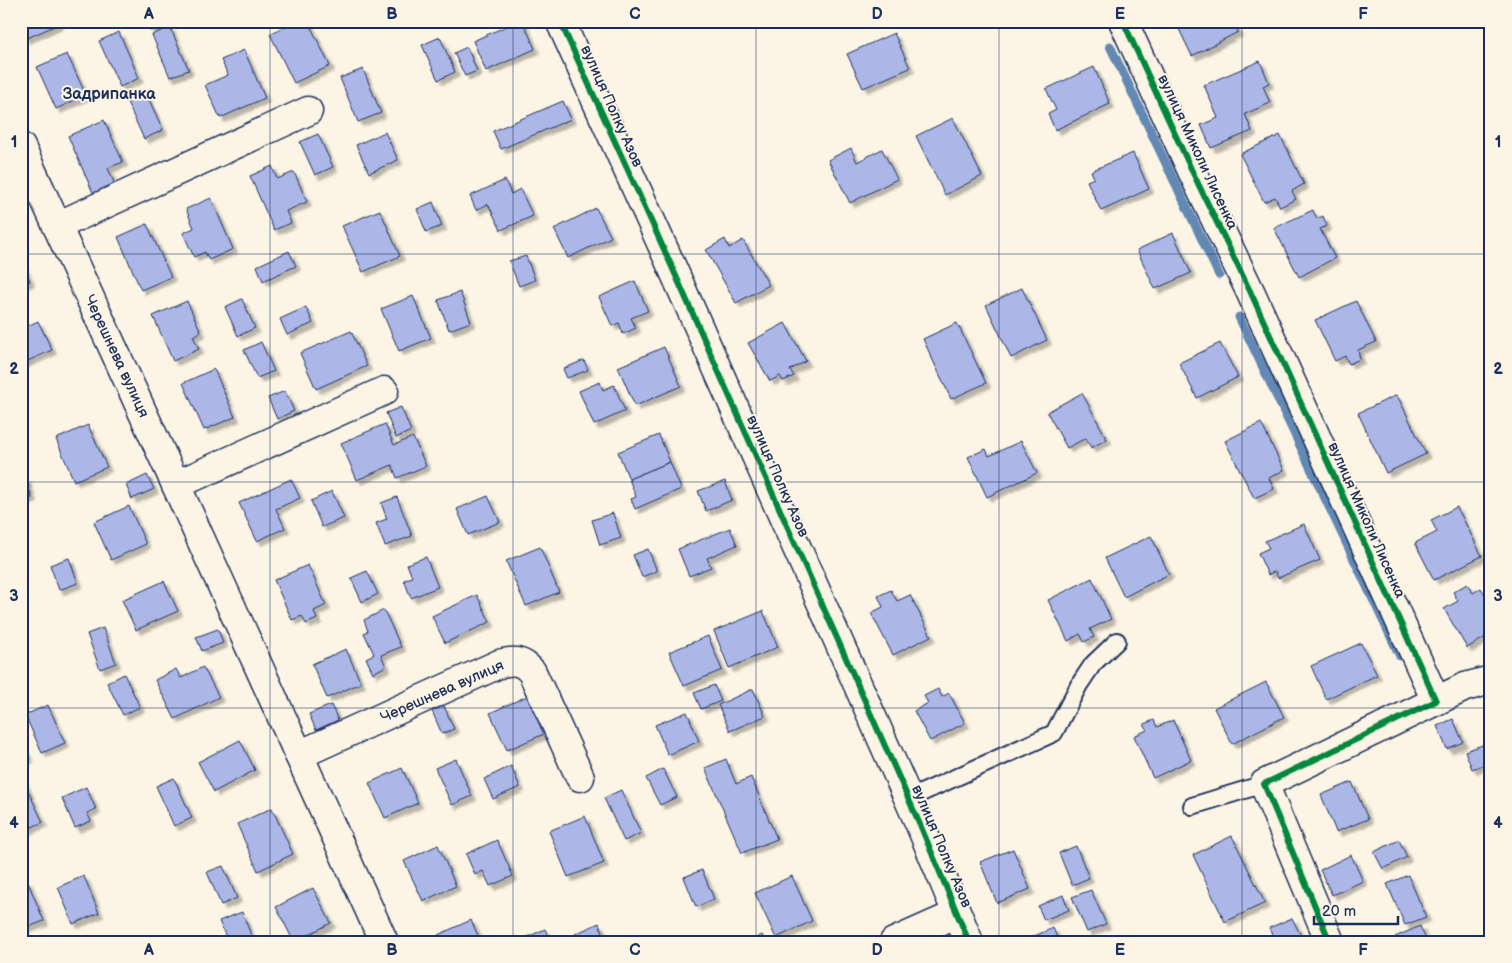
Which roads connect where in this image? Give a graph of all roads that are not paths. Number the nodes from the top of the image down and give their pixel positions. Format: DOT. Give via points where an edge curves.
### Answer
graph roads {
  1 [pos="560,21"];
  2 [pos="1123,21"];
  3 [pos="308,111"];
  4 [pos="21,147"];
  5 [pos="57,226"];
  6 [pos="384,391"];
  7 [pos="176,486"];
  8 [pos="1117,641"];
  9 [pos="1491,680"];
  10 [pos="1436,701"];
  11 [pos="299,755"];
  12 [pos="580,777"];
  13 [pos="1264,784"];
  14 [pos="908,799"];
  15 [pos="1192,806"];
  16 [pos="958,914"];
  17 [pos="384,942"];
  18 [pos="894,942"];
  19 [pos="969,942"];
  20 [pos="1330,942"];
  1 -- 14 [label="street, вулиця Полку Азов"];
  2 -- 10 [label="street, вулиця Миколи Лисенка"];
  3 -- 5 [label="street"];
  4 -- 5 [label="street, Черешнева вулиця"];
  5 -- 7 [label="street, Черешнева вулиця"];
  6 -- 7 [label="street"];
  7 -- 11 [label="street, Черешнева вулиця"];
  8 -- 14 [label="lane" via="1093,664 1054,733"];
  9 -- 10 [label="street"];
  10 -- 13 [label="street"];
  11 -- 12 [label="street, Черешнева вулиця" via="499,664 518,661 532,672"];
  11 -- 17 [label="street, Черешнева вулиця"];
  13 -- 15 [label="lane"];
  13 -- 20 [label="street"];
  14 -- 16 [label="street, вулиця Полку Азов"];
  16 -- 18 [label="street"];
  16 -- 19 [label="street, вулиця Полку Азов"];
}
